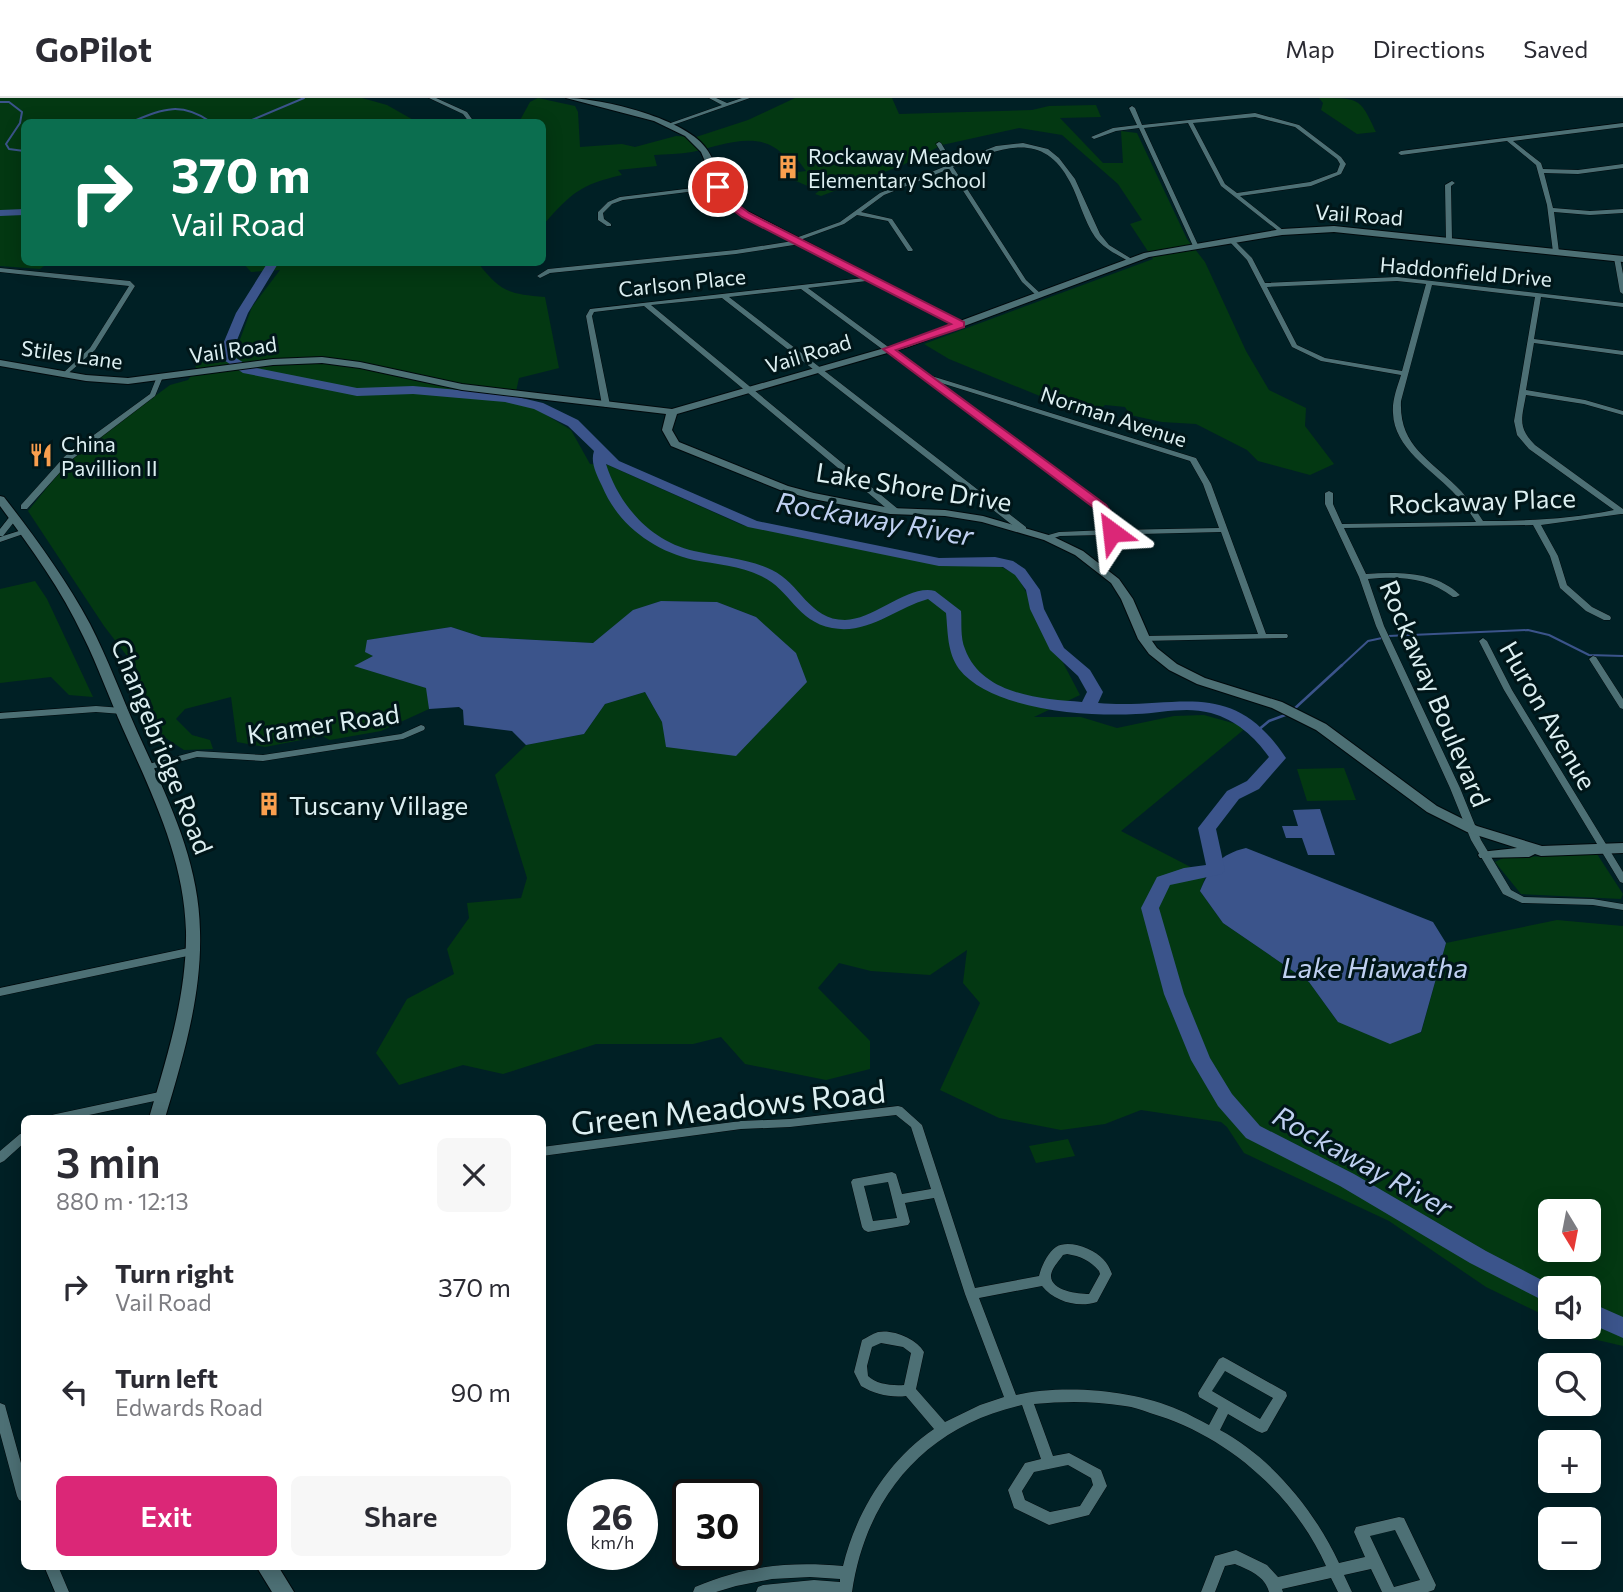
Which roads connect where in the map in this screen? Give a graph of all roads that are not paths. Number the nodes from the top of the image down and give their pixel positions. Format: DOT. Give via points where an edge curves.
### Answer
graph roads {
  1 [pos="432,98"];
  2 [pos="570,98"];
  3 [pos="712,98"];
  4 [pos="747,98"];
  5 [pos="727,105"];
  6 [pos="1132,108"];
  7 [pos="469,119"];
  8 [pos="1189,121"];
  9 [pos="668,125"];
  10 [pos="1623,125"];
  11 [pos="1141,126"];
  12 [pos="1094,137"];
  13 [pos="1509,140"];
  14 [pos="939,144"];
  15 [pos="1401,153"];
  16 [pos="952,166"];
  17 [pos="1623,166"];
  18 [pos="1541,171"];
  19 [pos="1452,183"];
  20 [pos="718,187"];
  21 [pos="1236,195"];
  22 [pos="1550,210"];
  23 [pos="1623,211"];
  24 [pos="859,213"];
  25 [pos="609,225"];
  26 [pos="1282,232"];
  27 [pos="1231,240"];
  28 [pos="1449,240"];
  29 [pos="797,241"];
  30 [pos="1195,245"];
  31 [pos="910,250"];
  32 [pos="1556,251"];
  33 [pos="1620,258"];
  34 [pos="1132,261"];
  35 [pos="0,270"];
  36 [pos="540,276"];
  37 [pos="873,279"];
  38 [pos="1429,283"];
  39 [pos="1263,285"];
  40 [pos="803,287"];
  41 [pos="1623,292"];
  42 [pos="1039,295"];
  43 [pos="1538,295"];
  44 [pos="724,296"];
  45 [pos="645,304"];
  46 [pos="1623,305"];
  47 [pos="960,325"];
  48 [pos="1531,341"];
  49 [pos="888,349"];
  50 [pos="1623,353"];
  51 [pos="0,363"];
  52 [pos="820,370"];
  53 [pos="1405,374"];
  54 [pos="64,375"];
  55 [pos="922,375"];
  56 [pos="159,379"];
  57 [pos="749,391"];
  58 [pos="1523,392"];
  59 [pos="606,405"];
  60 [pos="672,412"];
  61 [pos="1623,413"];
  62 [pos="1329,493"];
  63 [pos="0,499"];
  64 [pos="895,511"];
  65 [pos="19,512"];
  66 [pos="1622,512"];
  67 [pos="1536,523"];
  68 [pos="1481,524"];
  69 [pos="1341,526"];
  70 [pos="1023,529"];
  71 [pos="1224,530"];
  72 [pos="25,532"];
  73 [pos="1112,532"];
  74 [pos="0,534"];
  75 [pos="1048,538"];
  76 [pos="0,540"];
  77 [pos="1363,578"];
  78 [pos="1456,595"];
  79 [pos="1607,618"];
  80 [pos="1263,636"];
  81 [pos="1284,636"];
  82 [pos="1144,639"];
  83 [pos="1483,642"];
  84 [pos="1593,659"];
  85 [pos="1623,706"];
  86 [pos="122,711"];
  87 [pos="0,716"];
  88 [pos="421,727"];
  89 [pos="148,767"];
  90 [pos="1472,829"];
  91 [pos="1623,848"];
  92 [pos="1603,849"];
  93 [pos="1541,851"];
  94 [pos="1485,855"];
  95 [pos="1623,880"];
  96 [pos="1623,906"];
  97 [pos="193,951"];
  98 [pos="0,992"];
  99 [pos="163,1096"];
  100 [pos="69,1115"];
  101 [pos="158,1115"];
  102 [pos="21,1140"];
  103 [pos="546,1151"];
  104 [pos="0,1158"];
  105 [pos="936,1193"];
  106 [pos="898,1199"];
  107 [pos="1046,1280"];
  108 [pos="971,1294"];
  109 [pos="909,1390"];
  110 [pos="1019,1400"];
  111 [pos="1226,1406"];
  112 [pos="0,1409"];
  113 [pos="943,1430"];
  114 [pos="1212,1432"];
  115 [pos="1049,1462"];
  116 [pos="21,1485"];
  117 [pos="1375,1561"];
  118 [pos="53,1570"];
  119 [pos="269,1570"];
  120 [pos="1338,1570"];
  121 [pos="848,1573"];
  122 [pos="1276,1588"];
  123 [pos="845,1591"];
  124 [pos="62,1592"];
  125 [pos="284,1592"];
  126 [pos="700,1592"];
  127 [pos="763,1592"];
  128 [pos="1208,1592"];
  129 [pos="1345,1592"];
  130 [pos="1390,1592"];
  131 [pos="1397,1592"];
  1 -- 7 [label="street"];
  2 -- 9 [label="street"];
  3 -- 5 [label="street"];
  4 -- 5 [label="street"];
  5 -- 9 [label="street"];
  6 -- 11 [label="street"];
  8 -- 11 [label="street"];
  8 -- 21 [label="street" via="1219,180"];
  8 -- 21 [label="street" via="1244,115 1278,119 1301,128 1343,164 1335,176 1311,184"];
  9 -- 20 [label="street" via="701,146"];
  10 -- 13 [label="street"];
  11 -- 12 [label="street" via="1108,130"];
  11 -- 30 [label="street"];
  13 -- 15 [label="street"];
  13 -- 18 [label="street" via="1533,157"];
  14 -- 16 [label="street"];
  16 -- 24 [label="street" via="872,199"];
  16 -- 34 [label="street" via="1003,146 1046,150 1072,179 1097,235"];
  16 -- 42 [label="street" via="1024,281"];
  17 -- 18 [label="street"];
  18 -- 22 [label="street"];
  19 -- 28 [label="street" via="1448,185"];
  20 -- 25 [label="street" via="622,198 600,213"];
  20 -- 29 [label="street" via="736,209"];
  21 -- 26 [label="street"];
  22 -- 23 [label="street"];
  22 -- 32 [label="street"];
  24 -- 29 [label="street"];
  24 -- 31 [label="street" via="890,220"];
  26 -- 27 [label="street, Vail Road"];
  26 -- 28 [label="street, Vail Road" via="1334,229"];
  27 -- 30 [label="street, Vail Road"];
  27 -- 39 [label="street" via="1250,259"];
  28 -- 32 [label="street, Vail Road"];
  29 -- 36 [label="street" via="548,271"];
  29 -- 37 [label="street"];
  30 -- 34 [label="street, Vail Road"];
  32 -- 33 [label="street, Vail Road"];
  33 -- 41 [label="street"];
  34 -- 42 [label="street, Vail Road"];
  35 -- 54 [label="street" via="132,286 100,341"];
  37 -- 40 [label="street, Carlson Place"];
  37 -- 47 [label="street"];
  38 -- 39 [label="street, Haddonfield Drive" via="1370,279"];
  38 -- 43 [label="street, Haddonfield Drive"];
  38 -- 53 [label="street"];
  39 -- 53 [label="street" via="1299,350 1332,362"];
  40 -- 44 [label="street, Carlson Place"];
  40 -- 49 [label="street"];
  42 -- 47 [label="street, Vail Road"];
  43 -- 46 [label="street, Haddonfield Drive"];
  43 -- 48 [label="street"];
  44 -- 45 [label="street, Carlson Place"];
  44 -- 52 [label="street"];
  45 -- 57 [label="street"];
  45 -- 59 [label="street, Carlson Place" via="589,312"];
  47 -- 49 [label="street, Vail Road"];
  48 -- 50 [label="street"];
  48 -- 58 [label="street"];
  49 -- 52 [label="street, Vail Road"];
  49 -- 55 [label="street"];
  51 -- 54 [label="street, Stiles Lane"];
  52 -- 57 [label="street, Vail Road"];
  52 -- 70 [label="street"];
  53 -- 68 [label="street" via="1395,415 1398,428"];
  54 -- 56 [label="street, Stiles Lane"];
  55 -- 71 [label="street, Norman Avenue" via="1189,458 1198,465"];
  55 -- 73 [label="street" via="1101,508"];
  56 -- 59 [label="street, Vail Road" via="262,363 335,361 462,387"];
  56 -- 65 [label="street, Stiles Lane" via="153,395 68,458"];
  57 -- 60 [label="street, Vail Road"];
  57 -- 64 [label="street"];
  58 -- 61 [label="street"];
  58 -- 66 [label="street" via="1518,421 1525,441"];
  59 -- 60 [label="street, Vail Road"];
  60 -- 64 [label="street, Lake Shore Drive" via="667,435 679,447 784,488"];
  62 -- 69 [label="street, Rockaway Boulevard" via="1329,504"];
  63 -- 65 [label="street, Changebridge Road"];
  64 -- 70 [label="street, Lake Shore Drive" via="967,516"];
  65 -- 72 [label="street, Changebridge Road"];
  65 -- 74 [label="street, Stiles Lane"];
  66 -- 67 [label="street, Rockaway Place"];
  67 -- 68 [label="street, Rockaway Place"];
  67 -- 79 [label="street" via="1554,556 1563,586 1589,610"];
  68 -- 69 [label="street, Rockaway Place"];
  69 -- 77 [label="street, Rockaway Boulevard"];
  70 -- 75 [label="street, Lake Shore Drive"];
  71 -- 73 [label="street"];
  71 -- 80 [label="street, Norman Avenue"];
  72 -- 76 [label="street"];
  72 -- 86 [label="street, Changebridge Road" via="83,622"];
  73 -- 75 [label="street"];
  75 -- 82 [label="street, Lake Shore Drive" via="1079,553 1115,581"];
  77 -- 78 [label="street" via="1423,577"];
  77 -- 90 [label="street, Rockaway Boulevard" via="1380,626"];
  80 -- 81 [label="street"];
  80 -- 82 [label="street"];
  82 -- 90 [label="street, Lake Shore Drive" via="1163,660 1185,674 1300,715 1341,739 1416,799"];
  83 -- 92 [label="street, Huron Avenue"];
  84 -- 85 [label="street"];
  86 -- 87 [label="street"];
  86 -- 89 [label="street, Changebridge Road"];
  88 -- 89 [label="street, Kramer Road" via="403,736 276,757 197,754"];
  89 -- 97 [label="street, Changebridge Road" via="186,871"];
  90 -- 93 [label="street, Lake Shore Drive"];
  90 -- 94 [label="street, Rockaway Boulevard"];
  91 -- 92 [label="street, Lake Shore Drive"];
  92 -- 93 [label="street, Lake Shore Drive"];
  92 -- 95 [label="street, Huron Avenue"];
  93 -- 94 [label="street, Lake Shore Drive"];
  94 -- 96 [label="street, Rockaway Boulevard" via="1507,892 1522,900"];
  97 -- 98 [label="street"];
  97 -- 99 [label="street, Changebridge Road" via="186,1009"];
  99 -- 100 [label="street"];
  99 -- 101 [label="street, Changebridge Road"];
  102 -- 104 [label="street"];
  103 -- 105 [label="street, Green Meadows Road" via="898,1110 916,1125"];
  105 -- 106 [label="street"];
  105 -- 108 [label="street, Green Meadows Road"];
  106 -- 106 [label="street" via="904,1222 868,1227 857,1182 892,1177"];
  107 -- 107 [label="street" via="1045,1273 1059,1251 1067,1249 1100,1262 1106,1274 1093,1298 1079,1301 1052,1289"];
  107 -- 108 [label="street"];
  108 -- 110 [label="street, Green Meadows Road"];
  109 -- 109 [label="street" via="863,1382 860,1375 866,1344 880,1337 916,1347"];
  109 -- 113 [label="street"];
  110 -- 113 [label="street" via="986,1409"];
  110 -- 114 [label="street" via="1078,1394 1133,1401"];
  110 -- 115 [label="street, Green Meadows Road"];
  111 -- 111 [label="street" via="1204,1393 1223,1363 1281,1395 1262,1427"];
  111 -- 114 [label="street"];
  112 -- 116 [label="street"];
  113 -- 121 [label="street" via="900,1467 878,1497 858,1537"];
  114 -- 120 [label="street" via="1262,1467 1290,1495"];
  115 -- 115 [label="street" via="1030,1467 1015,1490 1019,1504 1049,1519 1084,1511 1100,1486 1096,1474 1069,1459"];
  117 -- 120 [label="street"];
  117 -- 130 [label="street"];
  117 -- 131 [label="street" via="1361,1532 1399,1524 1429,1584"];
  118 -- 124 [label="street"];
  119 -- 125 [label="street"];
  120 -- 122 [label="street"];
  120 -- 129 [label="street"];
  121 -- 123 [label="street"];
  121 -- 126 [label="street" via="765,1573"];
  122 -- 128 [label="street" via="1268,1573 1236,1557 1220,1561"];
  123 -- 127 [label="street" via="814,1587"];
}
